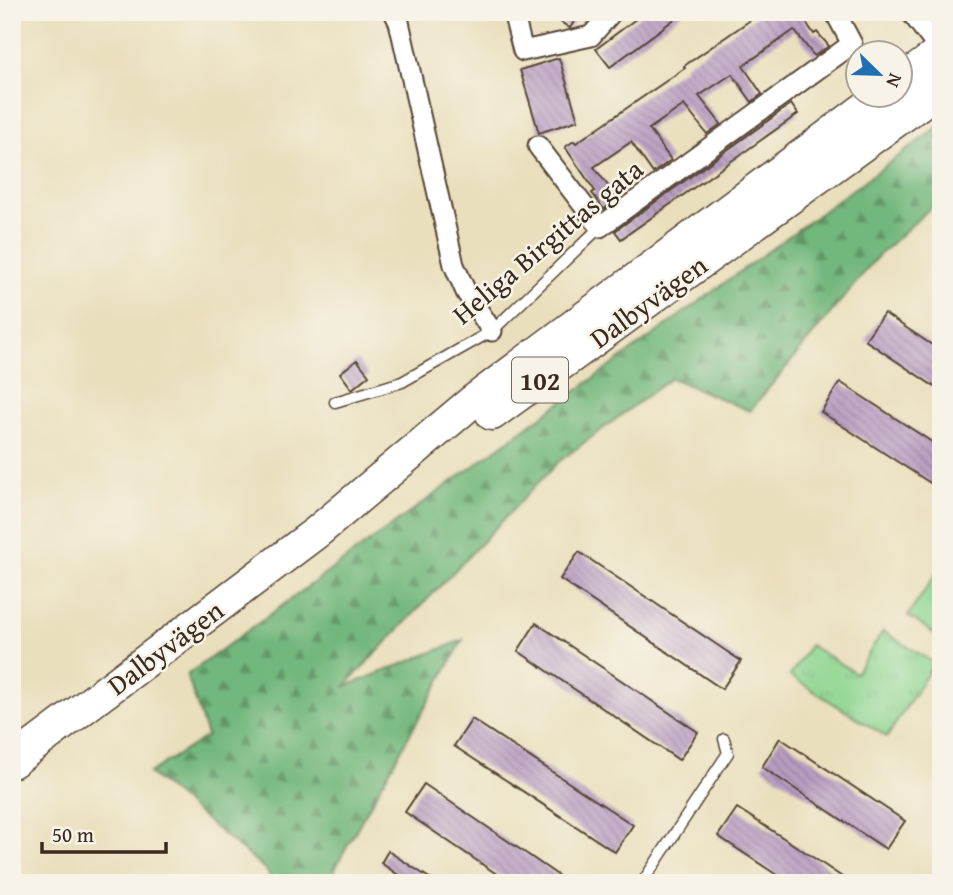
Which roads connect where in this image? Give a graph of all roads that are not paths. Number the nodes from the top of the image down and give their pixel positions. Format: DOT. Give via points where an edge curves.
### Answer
graph roads {
  1 [pos="394,12"];
  2 [pos="513,12"];
  3 [pos="612,12"];
  4 [pos="835,12"];
  5 [pos="911,12"];
  6 [pos="941,52"];
  7 [pos="914,72"];
  8 [pos="941,88"];
  9 [pos="865,108"];
  10 [pos="538,146"];
  11 [pos="600,227"];
  12 [pos="492,331"];
  13 [pos="335,402"];
  14 [pos="317,532"];
  15 [pos="724,739"];
  16 [pos="12,762"];
  17 [pos="642,883"];
  1 -- 12 [label="street" via="454,265"];
  2 -- 3 [label="street" via="523,51 591,36"];
  4 -- 11 [label="street, Heliga Birgittas gata" via="852,44"];
  5 -- 6 [label="street"];
  6 -- 7 [label="main road"];
  8 -- 14 [label="main road, Dalbyvägen / 102" via="487,418"];
  9 -- 14 [label="main road, Dalbyvägen / 102" via="473,401"];
  10 -- 11 [label="street"];
  11 -- 12 [label="lane, Heliga Birgittas gata"];
  12 -- 13 [label="lane, Heliga Birgittas gata" via="402,382"];
  14 -- 16 [label="main road, Dalbyvägen / 102"];
  15 -- 17 [label="lane" via="728,752"];
}
